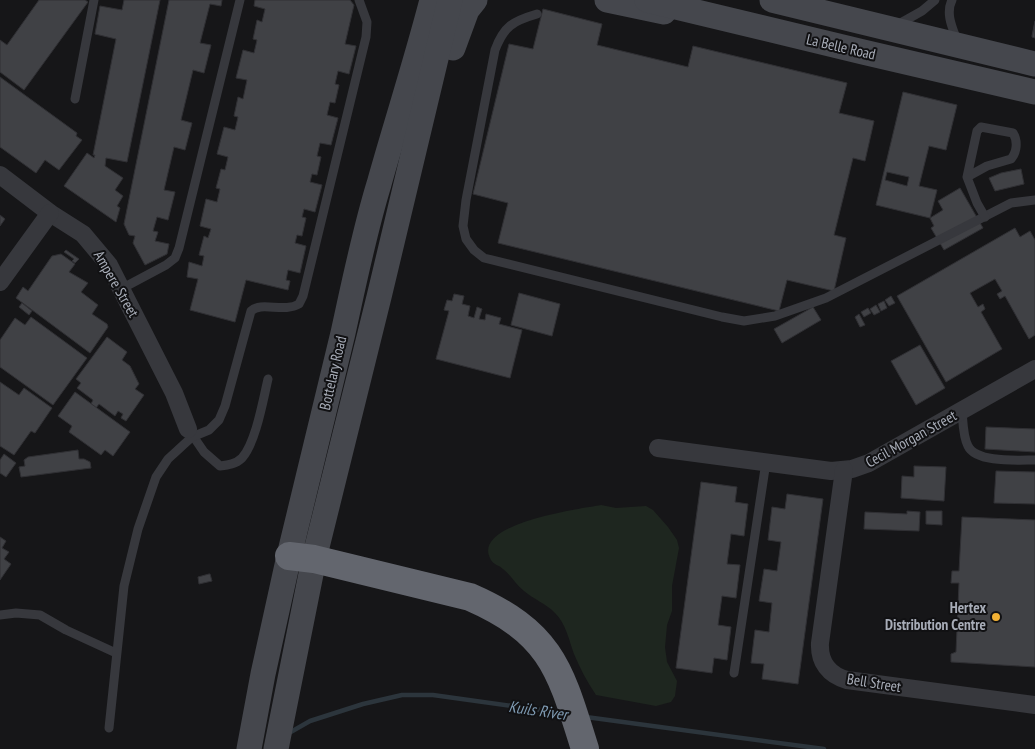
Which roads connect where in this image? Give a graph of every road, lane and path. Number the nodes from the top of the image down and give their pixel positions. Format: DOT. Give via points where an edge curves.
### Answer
graph roads {
  1 [pos="94,0"];
  2 [pos="240,0"];
  3 [pos="359,0"];
  4 [pos="414,0"];
  5 [pos="432,0"];
  6 [pos="450,0"];
  7 [pos="475,0"];
  8 [pos="607,0"];
  9 [pos="648,0"];
  10 [pos="772,0"];
  11 [pos="935,0"];
  12 [pos="952,0"];
  13 [pos="537,14"];
  14 [pos="711,16"];
  15 [pos="888,29"];
  16 [pos="960,46"];
  17 [pos="1035,64"];
  18 [pos="1035,92"];
  19 [pos="75,99"];
  20 [pos="409,123"];
  21 [pos="0,175"];
  22 [pos="967,177"];
  23 [pos="1035,200"];
  24 [pos="50,213"];
  25 [pos="985,217"];
  26 [pos="0,282"];
  27 [pos="121,288"];
  28 [pos="1035,369"];
  29 [pos="268,379"];
  30 [pos="962,411"];
  31 [pos="190,433"];
  32 [pos="658,448"];
  33 [pos="1035,460"];
  34 [pos="766,462"];
  35 [pos="844,470"];
  36 [pos="302,558"];
  37 [pos="0,615"];
  38 [pos="116,654"];
  39 [pos="734,674"];
  40 [pos="1035,705"];
  41 [pos="109,728"];
  42 [pos="249,749"];
  43 [pos="276,749"];
  44 [pos="585,749"];
  1 -- 19 [label="lane"];
  2 -- 27 [label="lane" via="175,258"];
  3 -- 31 [label="lane" via="367,22 366,38 303,296 299,304 291,308 257,307 251,311 219,420 210,430"];
  4 -- 20 [label="main road"];
  5 -- 20 [label="main road, Bottelary Road" via="420,50"];
  6 -- 20 [label="main road, Bottelary Road"];
  7 -- 20 [label="main road" via="463,19 440,88"];
  8 -- 14 [label="main road" via="654,11"];
  9 -- 14 [label="main road, La Belle Road"];
  10 -- 15 [label="main road, La Belle Road"];
  11 -- 15 [label="lane" via="922,11"];
  12 -- 16 [label="lane" via="950,19"];
  13 -- 25 [label="lane" via="505,29 495,50 463,226 466,239 484,258 744,321 775,316 826,298"];
  14 -- 18 [label="main road, La Belle Road"];
  15 -- 16 [label="main road, La Belle Road"];
  16 -- 17 [label="main road, La Belle Road"];
  20 -- 36 [label="main road, Bottelary Road" via="378,185 354,280"];
  21 -- 24 [label="street, Ampere Street"];
  22 -- 22 [label="lane" via="979,128 1013,133 1016,145 1011,159 987,166"];
  22 -- 25 [label="lane"];
  23 -- 25 [label="lane" via="1011,203"];
  24 -- 26 [label="street"];
  24 -- 27 [label="street, Ampere Street" via="83,234 109,265"];
  27 -- 31 [label="street, Ampere Street" via="174,393"];
  28 -- 30 [label="street, Cecil Morgan Street"];
  29 -- 31 [label="lane" via="258,422 241,459 220,466"];
  30 -- 33 [label="lane" via="971,452 994,459"];
  30 -- 35 [label="street, Cecil Morgan Street" via="869,463"];
  31 -- 38 [label="lane" via="156,477 141,520 124,586"];
  32 -- 34 [label="street, Cecil Morgan Street"];
  34 -- 35 [label="street, Cecil Morgan Street"];
  34 -- 39 [label="lane"];
  35 -- 40 [label="street, Bell Street" via="820,643 826,667 839,678 847,680"];
  36 -- 42 [label="main road, Bottelary Road" via="263,674"];
  36 -- 43 [label="main road, Bottelary Road" via="291,667"];
  36 -- 44 [label="highway" via="470,597 521,625 537,640 560,674"];
  37 -- 38 [label="lane" via="40,615"];
  38 -- 41 [label="lane"];
}
